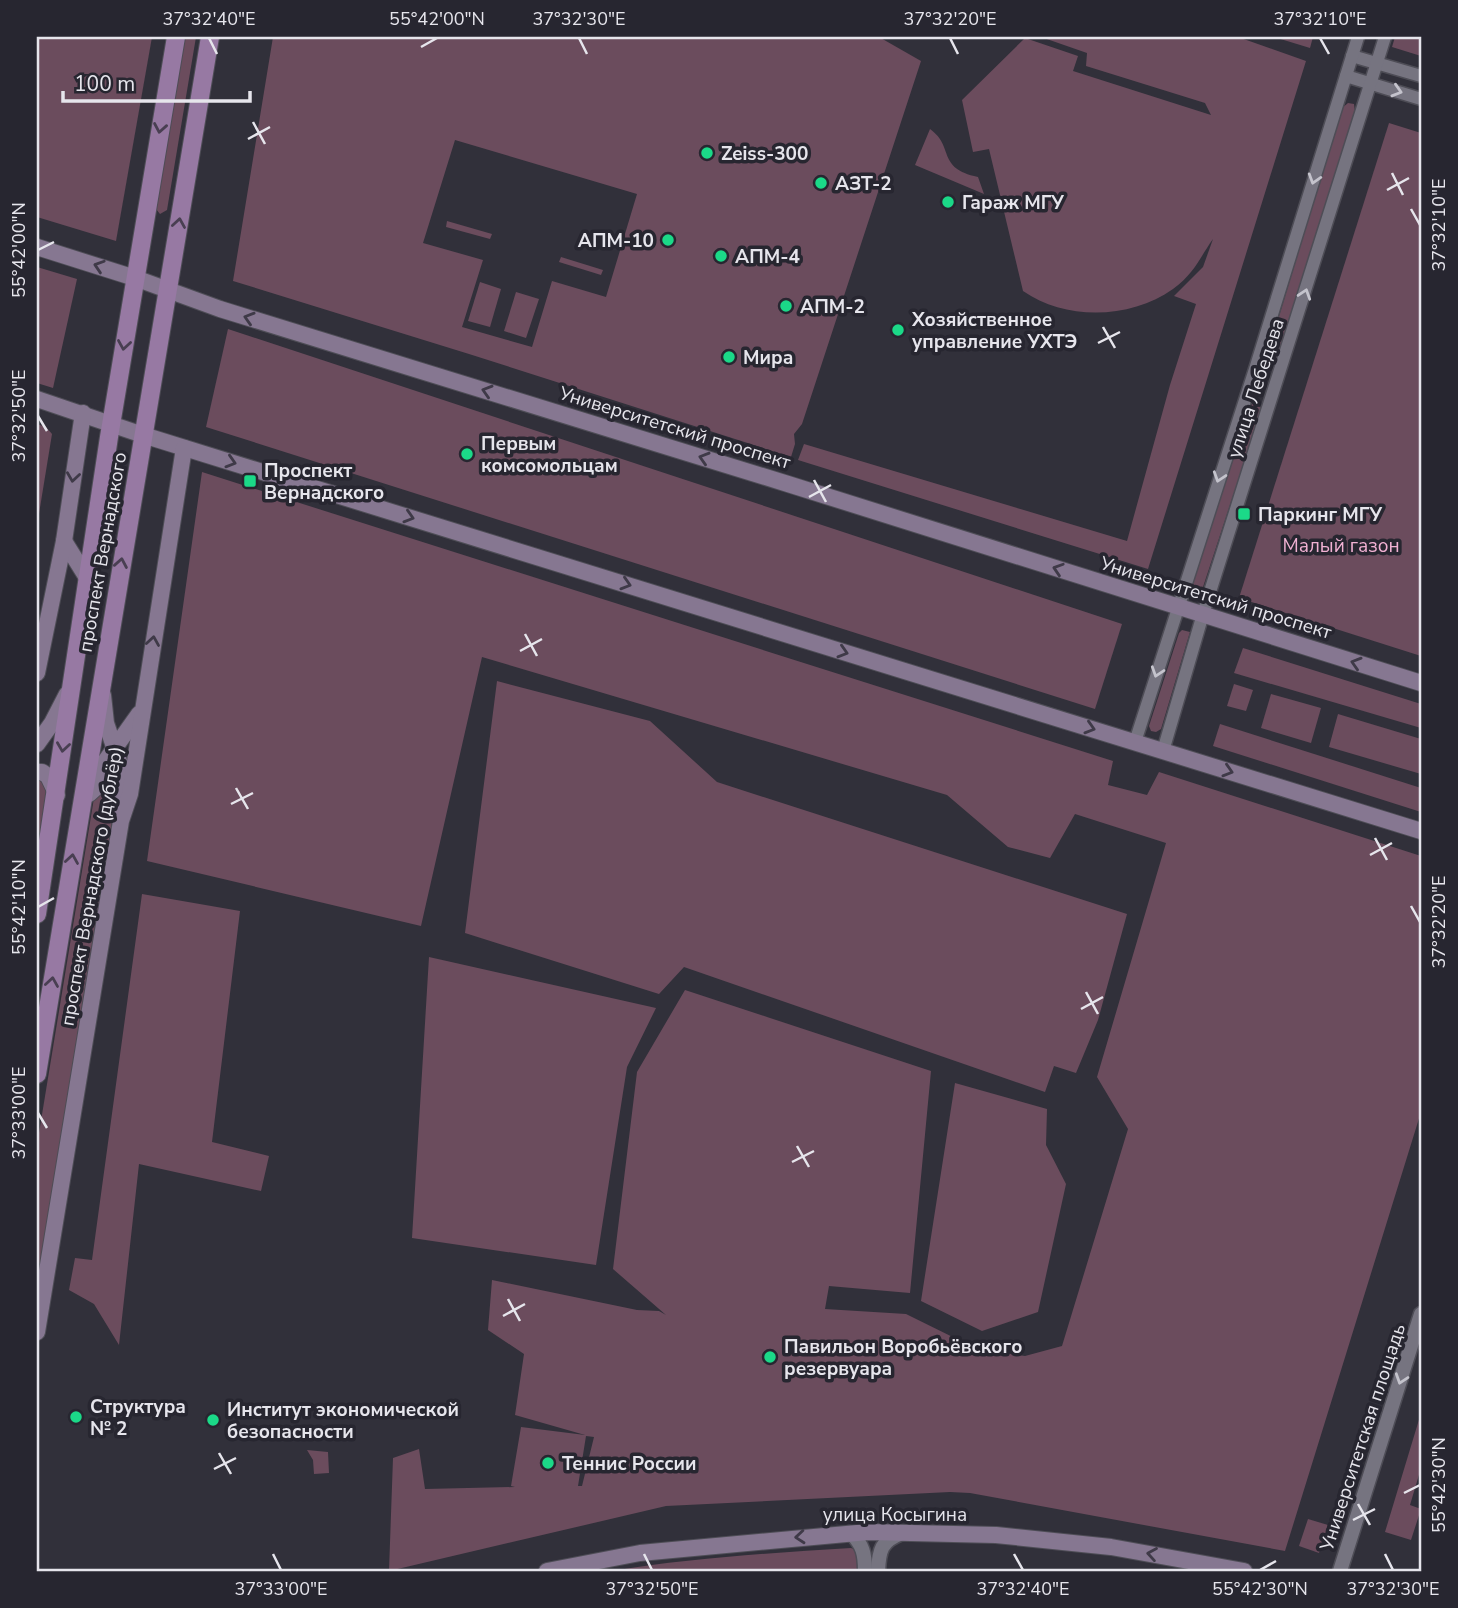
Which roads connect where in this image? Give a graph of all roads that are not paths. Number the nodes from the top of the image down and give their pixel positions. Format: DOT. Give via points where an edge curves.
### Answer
graph roads {
  1 [pos="176,37"];
  2 [pos="210,37"];
  3 [pos="1357,37"];
  4 [pos="1385,37"];
  5 [pos="1352,56"];
  6 [pos="1378,63"];
  7 [pos="1346,76"];
  8 [pos="1421,76"];
  9 [pos="1372,83"];
  10 [pos="1421,99"];
  11 [pos="37,247"];
  12 [pos="135,278"];
  13 [pos="168,290"];
  14 [pos="1249,387"];
  15 [pos="1273,396"];
  16 [pos="37,399"];
  17 [pos="83,413"];
  18 [pos="112,423"];
  19 [pos="143,435"];
  20 [pos="184,448"];
  21 [pos="64,541"];
  22 [pos="89,581"];
  23 [pos="1178,607"];
  24 [pos="1203,614"];
  25 [pos="37,673"];
  26 [pos="73,679"];
  27 [pos="102,679"];
  28 [pos="1421,683"];
  29 [pos="143,709"];
  30 [pos="1135,742"];
  31 [pos="37,744"];
  32 [pos="115,750"];
  33 [pos="1163,751"];
  34 [pos="37,772"];
  35 [pos="130,794"];
  36 [pos="57,795"];
  37 [pos="81,804"];
  38 [pos="121,821"];
  39 [pos="1421,831"];
  40 [pos="37,914"];
  41 [pos="37,1074"];
  42 [pos="1421,1314"];
  43 [pos="37,1332"];
  44 [pos="851,1533"];
  45 [pos="903,1533"];
  46 [pos="547,1571"];
  47 [pos="865,1571"];
  48 [pos="878,1571"];
  49 [pos="1244,1571"];
  50 [pos="1340,1571"];
  1 -- 12 [label="main road, проспект Вернадского, one-way"];
  13 -- 2 [label="main road, проспект Вернадского, one-way"];
  3 -- 5 [label="street, улица Лебедева"];
  4 -- 6 [label="street, улица Лебедева"];
  5 -- 6 [label="street"];
  5 -- 7 [label="street, улица Лебедева"];
  6 -- 8 [label="street"];
  6 -- 9 [label="street, улица Лебедева"];
  7 -- 9 [label="street"];
  7 -- 14 [label="street, улица Лебедева, one-way"];
  9 -- 10 [label="street, one-way"];
  15 -- 9 [label="street, улица Лебедева, one-way"];
  12 -- 11 [label="main road, Университетский проспект, one-way"];
  12 -- 13 [label="main road, Университетский проспект"];
  12 -- 18 [label="main road, проспект Вернадского, one-way"];
  13 -- 19 [label="main road, проспект Вернадского"];
  23 -- 13 [label="main road, Университетский проспект, one-way"];
  14 -- 15 [label="street" via="1265,383"];
  14 -- 23 [label="street, улица Лебедева, one-way"];
  15 -- 24 [label="street, улица Лебедева"];
  16 -- 17 [label="main road"];
  17 -- 18 [label="main road"];
  17 -- 21 [label="main road, one-way"];
  18 -- 19 [label="main road"];
  18 -- 22 [label="main road, проспект Вернадского"];
  19 -- 20 [label="main road"];
  27 -- 19 [label="main road, проспект Вернадского, one-way"];
  29 -- 20 [label="main road, проспект Вернадского (дублёр), one-way"];
  20 -- 30 [label="main road, one-way"];
  21 -- 22 [label="main road"];
  21 -- 25 [label="main road"];
  22 -- 26 [label="main road, проспект Вернадского"];
  23 -- 24 [label="main road, Университетский проспект"];
  23 -- 30 [label="street, улица Лебедева, one-way"];
  28 -- 24 [label="main road, Университетский проспект, one-way"];
  24 -- 33 [label="street, улица Лебедева"];
  26 -- 31 [label="main road"];
  26 -- 36 [label="main road, проспект Вернадского, one-way"];
  27 -- 32 [label="main road" via="106,723"];
  27 -- 37 [label="main road, проспект Вернадского"];
  29 -- 32 [label="main road"];
  29 -- 35 [label="main road, проспект Вернадского (дублёр)"];
  30 -- 33 [label="main road"];
  32 -- 35 [label="main road"];
  32 -- 37 [label="main road"];
  33 -- 39 [label="main road, one-way"];
  34 -- 36 [label="main road" via="48,776"];
  35 -- 38 [label="main road, проспект Вернадского (дублёр)"];
  36 -- 40 [label="main road, проспект Вернадского"];
  37 -- 38 [label="main road" via="100,784 108,784 120,795"];
  41 -- 37 [label="main road, проспект Вернадского, one-way"];
  38 -- 43 [label="main road, проспект Вернадского (дублёр)"];
  42 -- 50 [label="street, Университетская площадь, one-way"];
  44 -- 45 [label="main road, улица Косыгина"];
  44 -- 46 [label="main road, улица Косыгина, one-way" via="640,1553"];
  44 -- 47 [label="street" via="865,1554"];
  45 -- 48 [label="street" via="889,1538 879,1553"];
  49 -- 45 [label="main road, улица Косыгина, one-way" via="1111,1547 996,1535"];
}
